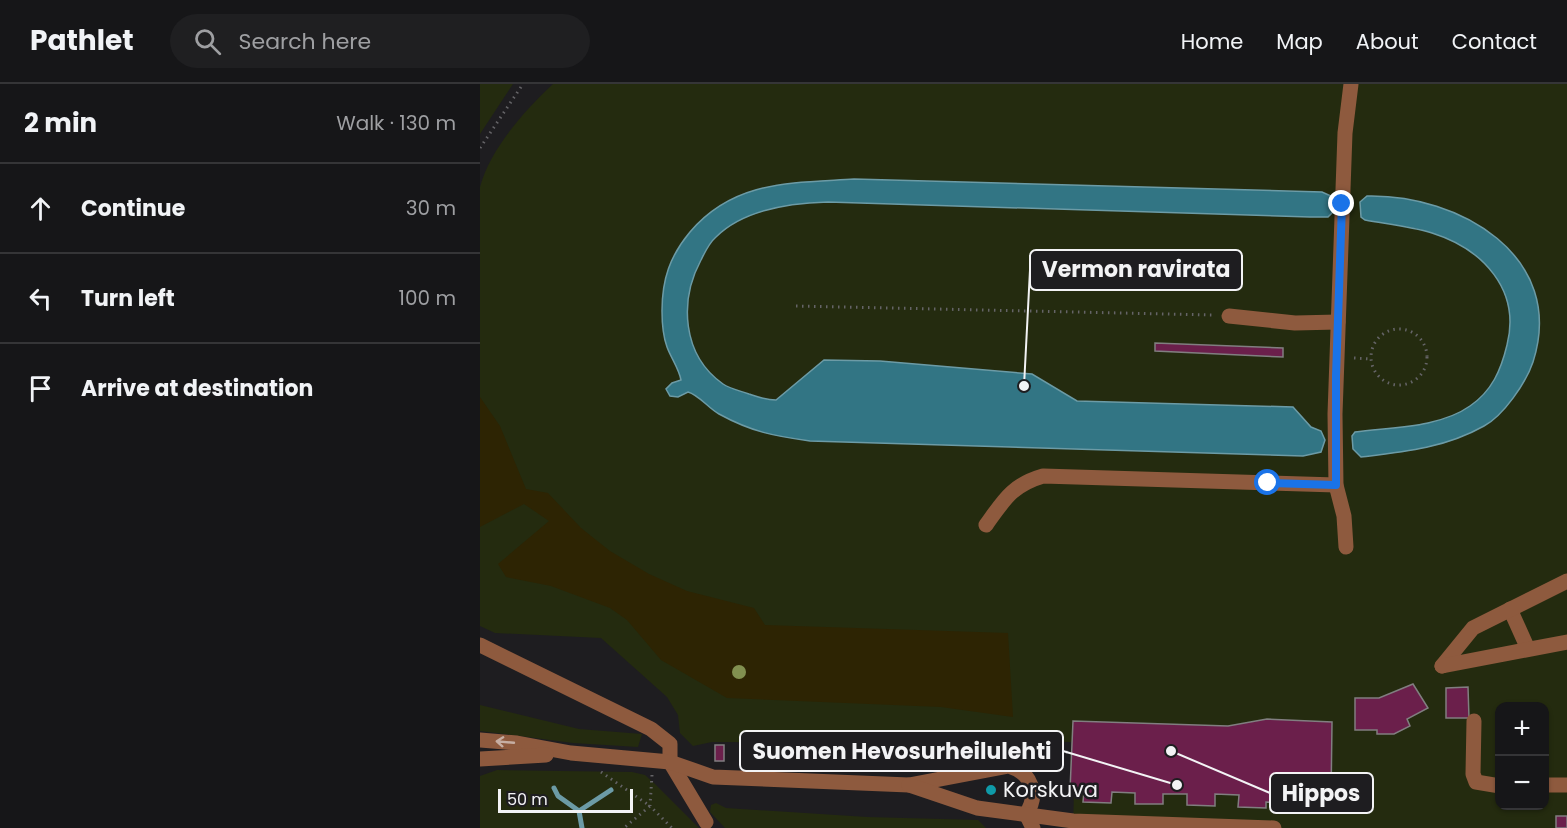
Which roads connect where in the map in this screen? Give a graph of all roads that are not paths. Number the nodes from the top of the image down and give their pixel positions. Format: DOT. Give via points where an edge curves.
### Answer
graph roads {
  1 [pos="1351,84"];
  2 [pos="1229,316"];
  3 [pos="1338,322"];
  4 [pos="1336,485"];
  5 [pos="986,525"];
  6 [pos="1346,547"];
  7 [pos="1567,581"];
  8 [pos="1510,609"];
  9 [pos="1567,642"];
  10 [pos="480,645"];
  11 [pos="1527,650"];
  12 [pos="1474,721"];
  13 [pos="480,740"];
  14 [pos="571,753"];
  15 [pos="480,759"];
  16 [pos="670,762"];
  17 [pos="909,785"];
  18 [pos="1495,785"];
  19 [pos="1549,785"];
  20 [pos="1567,785"];
  21 [pos="1029,821"];
  22 [pos="706,822"];
  23 [pos="1274,828"];
  1 -- 3 [label="street" via="1345,133"];
  2 -- 3 [label="street" via="1295,323"];
  3 -- 4 [label="street"];
  4 -- 5 [label="street" via="1043,476 1022,482"];
  4 -- 6 [label="street"];
  7 -- 8 [label="street"];
  8 -- 11 [label="street"];
  8 -- 11 [label="street" via="1473,628 1442,666"];
  9 -- 11 [label="street"];
  10 -- 16 [label="street" via="651,729 670,744"];
  12 -- 18 [label="street" via="1473,774 1476,782"];
  14 -- 13 [label="street, one-way"];
  14 -- 15 [label="street"];
  14 -- 16 [label="street"];
  16 -- 17 [label="street" via="713,777"];
  16 -- 22 [label="street"];
  17 -- 21 [label="street"];
  17 -- 21 [label="street" via="1009,766 1023,772 1032,786"];
  19 -- 20 [label="street"];
  21 -- 23 [label="street"];
}
